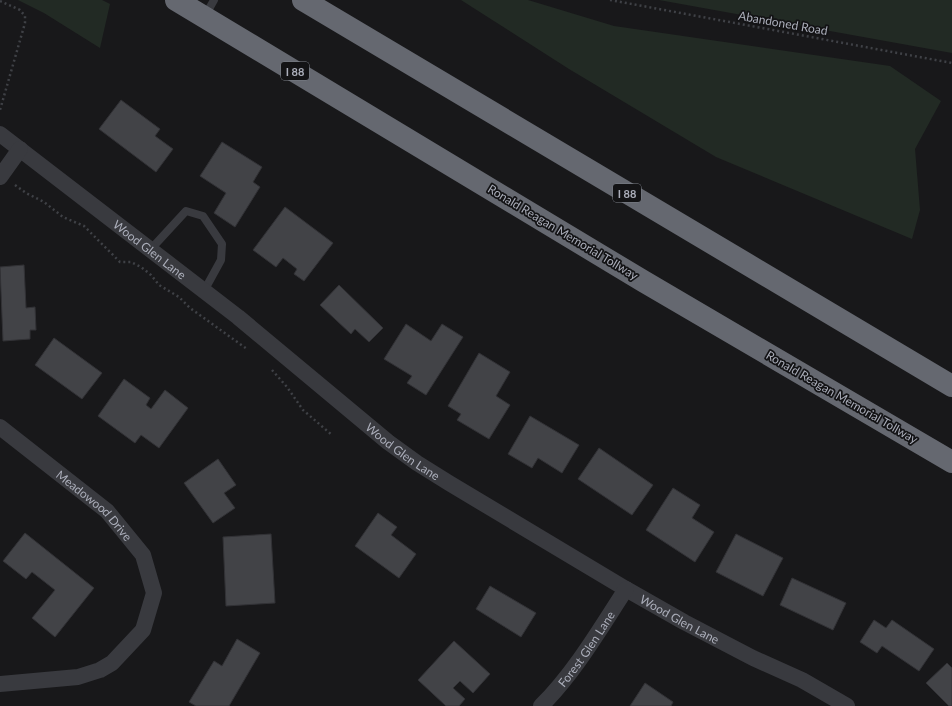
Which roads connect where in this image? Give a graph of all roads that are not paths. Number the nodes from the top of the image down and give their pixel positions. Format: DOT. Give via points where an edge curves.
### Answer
graph roads {
  1 [pos="176,0"];
  2 [pos="303,0"];
  3 [pos="209,8"];
  4 [pos="0,134"];
  5 [pos="20,149"];
  6 [pos="1,176"];
  7 [pos="151,249"];
  8 [pos="204,291"];
  9 [pos="952,386"];
  10 [pos="0,427"];
  11 [pos="952,462"];
  12 [pos="626,589"];
  13 [pos="0,684"];
  14 [pos="541,706"];
  15 [pos="847,706"];
  1 -- 3 [label="highway, Ronald Reagan Memorial Tollway / I 88"];
  2 -- 9 [label="highway, I 88"];
  3 -- 11 [label="highway, Ronald Reagan Memorial Tollway / I 88" via="643,280"];
  4 -- 5 [label="street, Wood Glen Lane"];
  5 -- 6 [label="street"];
  5 -- 7 [label="street, Wood Glen Lane"];
  7 -- 8 [label="street, Wood Glen Lane"];
  7 -- 8 [label="lane" via="186,211 203,216 222,244 221,260"];
  8 -- 12 [label="street, Wood Glen Lane" via="394,446 449,483"];
  10 -- 13 [label="street, Meadowood Drive" via="107,511 143,554 154,593 143,630 112,663 78,677"];
  12 -- 14 [label="street, Forest Glen Lane" via="574,666"];
  12 -- 15 [label="street, Wood Glen Lane" via="684,622 802,680"];
}
